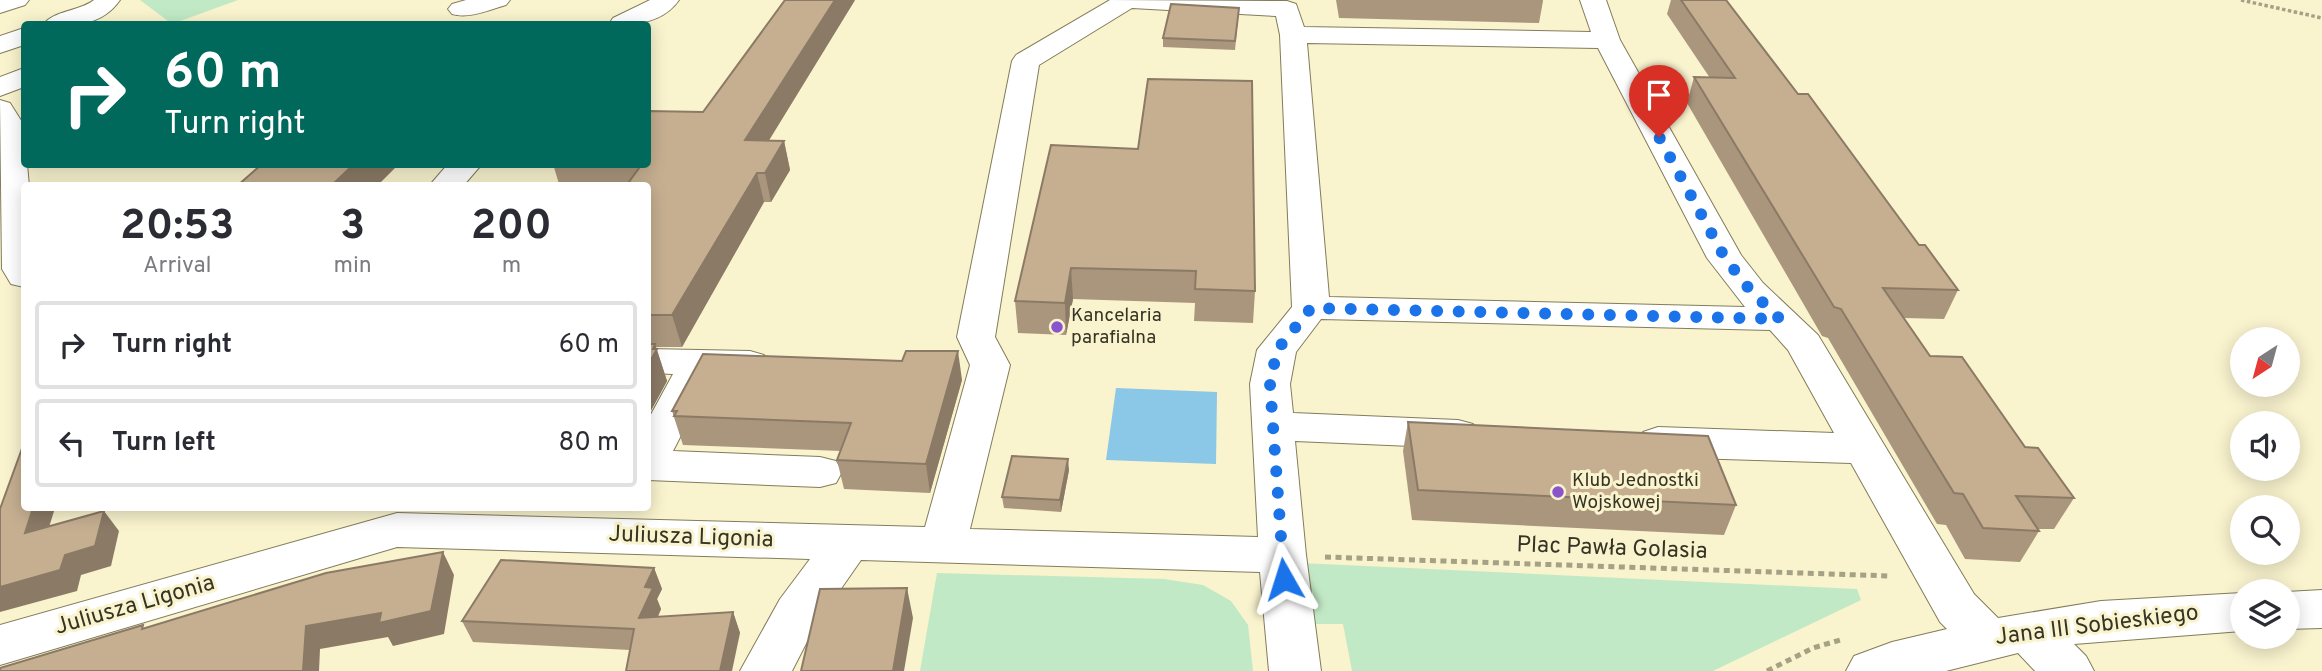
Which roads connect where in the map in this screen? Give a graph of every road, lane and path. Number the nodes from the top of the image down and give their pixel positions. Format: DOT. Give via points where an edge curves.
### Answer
graph roads {
  1 [pos="16,0"];
  2 [pos="107,0"];
  3 [pos="497,0"];
  4 [pos="666,0"];
  5 [pos="1593,0"];
  6 [pos="2241,0"];
  7 [pos="1126,1"];
  8 [pos="0,5"];
  9 [pos="456,11"];
  10 [pos="1289,15"];
  11 [pos="2322,18"];
  12 [pos="66,21"];
  13 [pos="478,21"];
  14 [pos="629,21"];
  15 [pos="21,37"];
  16 [pos="1607,40"];
  17 [pos="0,44"];
  18 [pos="21,78"];
  19 [pos="0,87"];
  20 [pos="0,109"];
  21 [pos="462,168"];
  22 [pos="449,182"];
  23 [pos="21,271"];
  24 [pos="1311,308"];
  25 [pos="1780,319"];
  26 [pos="651,361"];
  27 [pos="699,363"];
  28 [pos="782,364"];
  29 [pos="1273,426"];
  30 [pos="1494,436"];
  31 [pos="1626,441"];
  32 [pos="1862,449"];
  33 [pos="651,452"];
  34 [pos="651,465"];
  35 [pos="820,472"];
  36 [pos="848,543"];
  37 [pos="943,545"];
  38 [pos="1282,555"];
  39 [pos="1940,577"];
  40 [pos="2300,610"];
  41 [pos="2322,610"];
  42 [pos="2230,613"];
  43 [pos="2007,635"];
  44 [pos="0,645"];
  45 [pos="766,671"];
  46 [pos="1295,671"];
  47 [pos="1872,671"];
  48 [pos="2068,671"];
  1 -- 8 [label="street"];
  2 -- 12 [label="street" via="95,11"];
  3 -- 9 [label="street"];
  4 -- 14 [label="street"];
  5 -- 16 [label="street"];
  6 -- 11 [label="path"];
  7 -- 10 [label="street"];
  7 -- 37 [label="street" via="1026,61 969,365"];
  9 -- 13 [label="street"];
  10 -- 16 [label="street"];
  10 -- 24 [label="street"];
  15 -- 17 [label="street"];
  16 -- 25 [label="street" via="1725,258"];
  18 -- 19 [label="street"];
  20 -- 23 [label="street" via="7,122"];
  21 -- 22 [label="street"];
  24 -- 25 [label="street"];
  24 -- 29 [label="street" via="1277,350 1270,384"];
  25 -- 32 [label="street" via="1804,344"];
  26 -- 27 [label="street"];
  27 -- 28 [label="street"];
  27 -- 33 [label="street"];
  29 -- 30 [label="street"];
  29 -- 38 [label="street"];
  31 -- 32 [label="street"];
  32 -- 39 [label="street"];
  34 -- 35 [label="street"];
  36 -- 37 [label="street, Juliusza Ligonia"];
  36 -- 44 [label="street, Juliusza Ligonia" via="397,530"];
  36 -- 45 [label="street" via="797,613"];
  37 -- 38 [label="street, Juliusza Ligonia"];
  38 -- 39 [label="path, Plac Pawła Golasia"];
  38 -- 46 [label="street"];
  39 -- 43 [label="street" via="1957,608"];
  40 -- 41 [label="street"];
  42 -- 43 [label="street, Jana III Sobieskiego" via="2101,621"];
  43 -- 47 [label="street, Jana III Sobieskiego"];
  43 -- 48 [label="street"];
}
